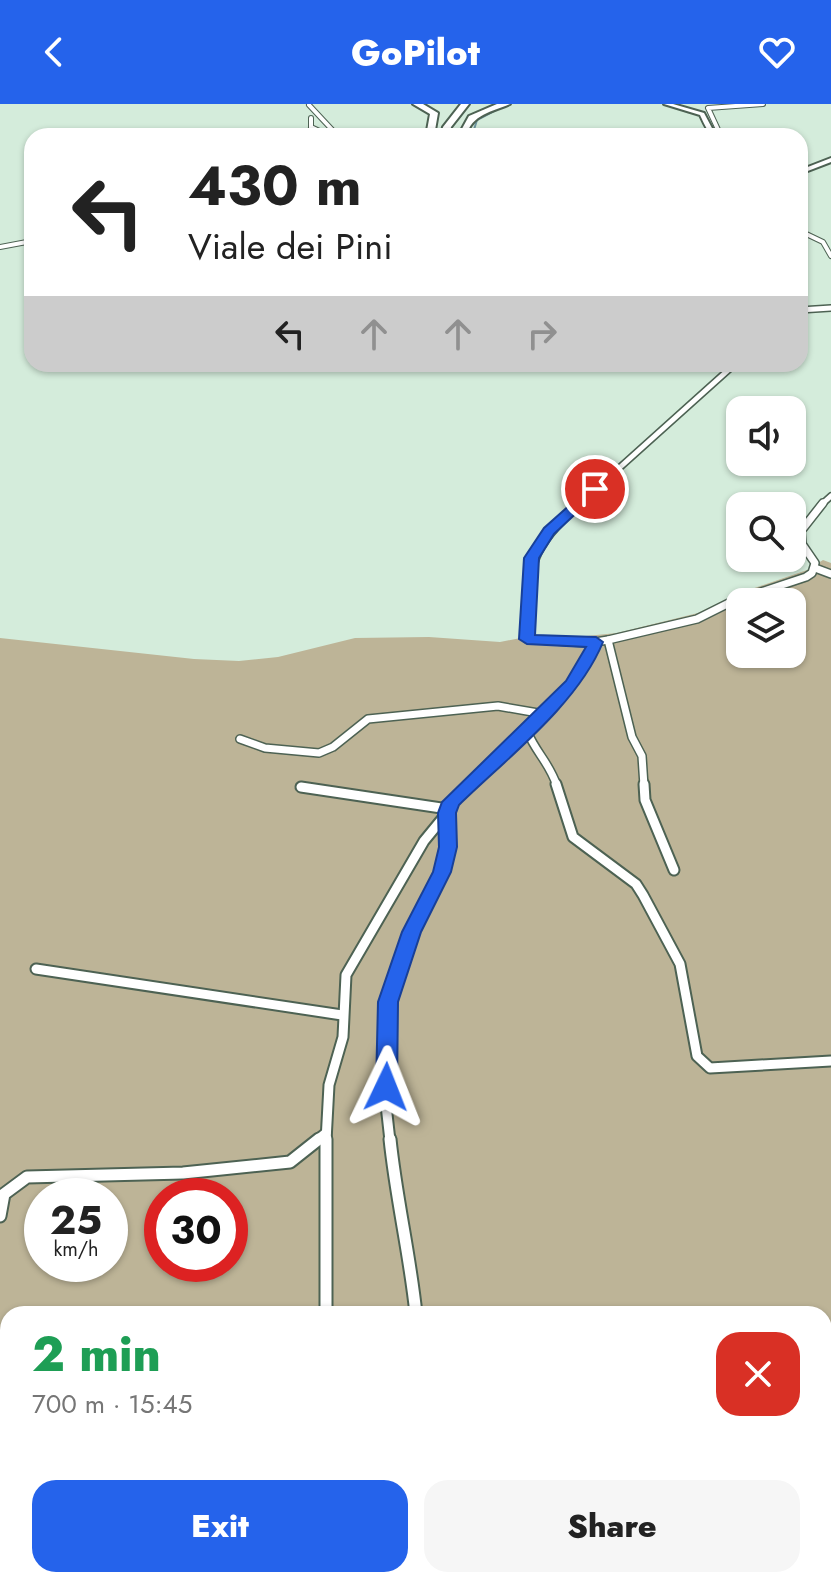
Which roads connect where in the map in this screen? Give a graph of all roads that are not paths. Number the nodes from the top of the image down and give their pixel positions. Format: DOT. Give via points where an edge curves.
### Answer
graph roads {
  1 [pos="417,104"];
  2 [pos="465,104"];
  3 [pos="472,104"];
  4 [pos="506,104"];
  5 [pos="667,104"];
  6 [pos="763,104"];
  7 [pos="309,105"];
  8 [pos="311,118"];
  9 [pos="311,127"];
  10 [pos="331,128"];
  11 [pos="431,128"];
  12 [pos="447,128"];
  13 [pos="454,128"];
  14 [pos="463,128"];
  15 [pos="712,128"];
  16 [pos="716,128"];
  17 [pos="831,160"];
  18 [pos="808,169"];
  19 [pos="808,235"];
  20 [pos="24,242"];
  21 [pos="0,247"];
  22 [pos="831,256"];
  23 [pos="831,308"];
  24 [pos="808,309"];
  25 [pos="726,372"];
  26 [pos="831,496"];
  27 [pos="815,568"];
  28 [pos="831,574"];
  29 [pos="608,640"];
  30 [pos="596,642"];
  31 [pos="544,714"];
  32 [pos="527,731"];
  33 [pos="240,739"];
  34 [pos="301,787"];
  35 [pos="448,811"];
  36 [pos="674,870"];
  37 [pos="36,969"];
  38 [pos="342,1015"];
  39 [pos="831,1061"];
  40 [pos="326,1133"];
  41 [pos="0,1216"];
  42 [pos="326,1306"];
  43 [pos="415,1306"];
  1 -- 11 [label="highway" via="434,113"];
  2 -- 12 [label="highway"];
  3 -- 13 [label="highway"];
  4 -- 14 [label="highway" via="472,118"];
  5 -- 15 [label="main road" via="700,113"];
  6 -- 16 [label="street" via="708,108"];
  7 -- 10 [label="street"];
  8 -- 9 [label="street"];
  17 -- 18 [label="street"];
  19 -- 22 [label="street" via="823,242"];
  20 -- 21 [label="street"];
  23 -- 24 [label="street"];
  25 -- 30 [label="street" via="549,531 532,558 527,639"];
  26 -- 27 [label="street" via="799,536"];
  27 -- 28 [label="street"];
  27 -- 29 [label="street" via="806,577 697,619"];
  29 -- 30 [label="street"];
  29 -- 36 [label="street" via="632,737 642,756 645,800"];
  30 -- 31 [label="street" via="572,685"];
  31 -- 32 [label="street"];
  31 -- 33 [label="street" via="498,706 368,719 319,753 265,748"];
  32 -- 35 [label="street" via="451,802"];
  32 -- 39 [label="street" via="549,763 573,837 640,889 680,964 697,1056 710,1068"];
  34 -- 35 [label="street"];
  35 -- 38 [label="street" via="362,943 346,975"];
  35 -- 43 [label="street" via="442,872 411,932 388,1002 386,1105"];
  37 -- 38 [label="street"];
  38 -- 40 [label="street"];
  40 -- 41 [label="street" via="290,1162 271,1165 27,1177 4,1194"];
  40 -- 42 [label="street"];
}
